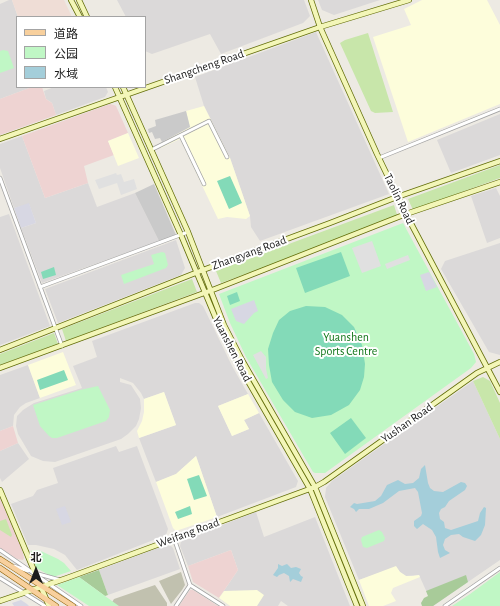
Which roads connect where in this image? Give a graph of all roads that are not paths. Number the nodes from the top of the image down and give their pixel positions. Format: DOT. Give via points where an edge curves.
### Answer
graph roads {
  1 [pos="71,0"];
  2 [pos="79,0"];
  3 [pos="311,0"];
  4 [pos="409,0"];
  5 [pos="79,16"];
  6 [pos="87,16"];
  7 [pos="320,27"];
  8 [pos="146,86"];
  9 [pos="116,88"];
  10 [pos="124,88"];
  11 [pos="141,88"];
  12 [pos="126,93"];
  13 [pos="120,96"];
  14 [pos="500,109"];
  15 [pos="181,136"];
  16 [pos="0,139"];
  17 [pos="151,150"];
  18 [pos="227,157"];
  19 [pos="379,158"];
  20 [pos="500,161"];
  21 [pos="0,178"];
  22 [pos="500,182"];
  23 [pos="204,184"];
  24 [pos="397,197"];
  25 [pos="406,214"];
  26 [pos="188,232"];
  27 [pos="181,235"];
  28 [pos="204,270"];
  29 [pos="197,272"];
  30 [pos="40,287"];
  31 [pos="208,291"];
  32 [pos="56,328"];
  33 [pos="62,346"];
  34 [pos="0,350"];
  35 [pos="500,362"];
  36 [pos="0,368"];
  37 [pos="487,368"];
  38 [pos="500,392"];
  39 [pos="312,488"];
  40 [pos="0,490"];
  41 [pos="174,538"];
  42 [pos="0,550"];
  43 [pos="0,559"];
  44 [pos="31,563"];
  45 [pos="7,564"];
  46 [pos="23,566"];
  47 [pos="0,568"];
  48 [pos="500,568"];
  49 [pos="35,574"];
  50 [pos="0,578"];
  51 [pos="60,580"];
  52 [pos="48,584"];
  53 [pos="190,585"];
  54 [pos="42,586"];
  55 [pos="32,590"];
  56 [pos="22,593"];
  57 [pos="47,600"];
  58 [pos="0,601"];
  59 [pos="45,606"];
  60 [pos="49,606"];
  61 [pos="56,606"];
  62 [pos="73,606"];
  63 [pos="81,606"];
  64 [pos="176,606"];
  65 [pos="223,606"];
  66 [pos="357,606"];
  67 [pos="363,606"];
  68 [pos="445,606"];
  1 -- 5 [label="main road"];
  2 -- 6 [label="main road"];
  3 -- 7 [label="main road, Taolin Road"];
  4 -- 7 [label="main road, Shangcheng Road"];
  7 -- 8 [label="main road, Shangcheng Road"];
  7 -- 19 [label="main road, Taolin Road"];
  9 -- 13 [label="main road, Yuanshen Road"];
  10 -- 12 [label="main road, Yuanshen Road"];
  11 -- 12 [label="main road, Shangcheng Road"];
  12 -- 13 [label="main road, Shangcheng Road"];
  12 -- 17 [label="main road, Yuanshen Road"];
  13 -- 16 [label="main road, Shangcheng Road"];
  13 -- 27 [label="main road, Yuanshen Road"];
  14 -- 19 [label="street"];
  15 -- 17 [label="street"];
  15 -- 18 [label="street" via="209,121"];
  15 -- 23 [label="street"];
  17 -- 26 [label="main road, Yuanshen Road"];
  19 -- 24 [label="main road, Taolin Road"];
  20 -- 24 [label="main road, Zhangyang Road"];
  21 -- 30 [label="street"];
  22 -- 25 [label="main road, Zhangyang Road"];
  24 -- 25 [label="main road, Taolin Road"];
  24 -- 28 [label="main road, Zhangyang Road"];
  25 -- 31 [label="main road, Zhangyang Road"];
  25 -- 37 [label="main road, Taolin Road"];
  26 -- 27 [label="street"];
  26 -- 28 [label="main road, Yuanshen Road"];
  27 -- 29 [label="main road, Yuanshen Road"];
  27 -- 30 [label="street"];
  28 -- 29 [label="main road, Zhangyang Road"];
  28 -- 31 [label="main road, Yuanshen Road"];
  29 -- 31 [label="main road, Yuanshen Road"];
  29 -- 32 [label="main road, Zhangyang Road"];
  30 -- 32 [label="street"];
  31 -- 33 [label="main road, Zhangyang Road"];
  31 -- 39 [label="main road, Yuanshen Road" via="242,360"];
  32 -- 33 [label="street"];
  32 -- 34 [label="main road, Zhangyang Road"];
  33 -- 36 [label="main road, Zhangyang Road"];
  35 -- 37 [label="main road, Yushan Road"];
  37 -- 38 [label="main road, Taolin Road"];
  37 -- 39 [label="main road, Yushan Road"];
  39 -- 41 [label="main road, Weifang Road"];
  39 -- 66 [label="main road, Yuanshen Road"];
  39 -- 67 [label="main road, Yuanshen Road"];
  40 -- 44 [label="main road"];
  41 -- 51 [label="main road, Weifang Road"];
  41 -- 53 [label="street"];
  42 -- 46 [label="street"];
  43 -- 45 [label="main road"];
  44 -- 46 [label="street"];
  44 -- 49 [label="main road"];
  45 -- 49 [label="street"];
  45 -- 54 [label="main road"];
  46 -- 49 [label="street"];
  47 -- 55 [label="main road"];
  48 -- 68 [label="street"];
  49 -- 51 [label="street"];
  49 -- 52 [label="street"];
  49 -- 54 [label="main road"];
  50 -- 56 [label="street"];
  51 -- 52 [label="main road, Weifang Road"];
  52 -- 54 [label="main road, Weifang Road"];
  52 -- 63 [label="street"];
  53 -- 64 [label="street"];
  53 -- 65 [label="street"];
  54 -- 55 [label="main road, Weifang Road"];
  54 -- 57 [label="main road"];
  54 -- 62 [label="main road"];
  55 -- 56 [label="main road, Weifang Road"];
  55 -- 57 [label="main road"];
  56 -- 58 [label="main road, Weifang Road"];
  56 -- 59 [label="street"];
  57 -- 60 [label="main road"];
  57 -- 61 [label="main road"];
}
